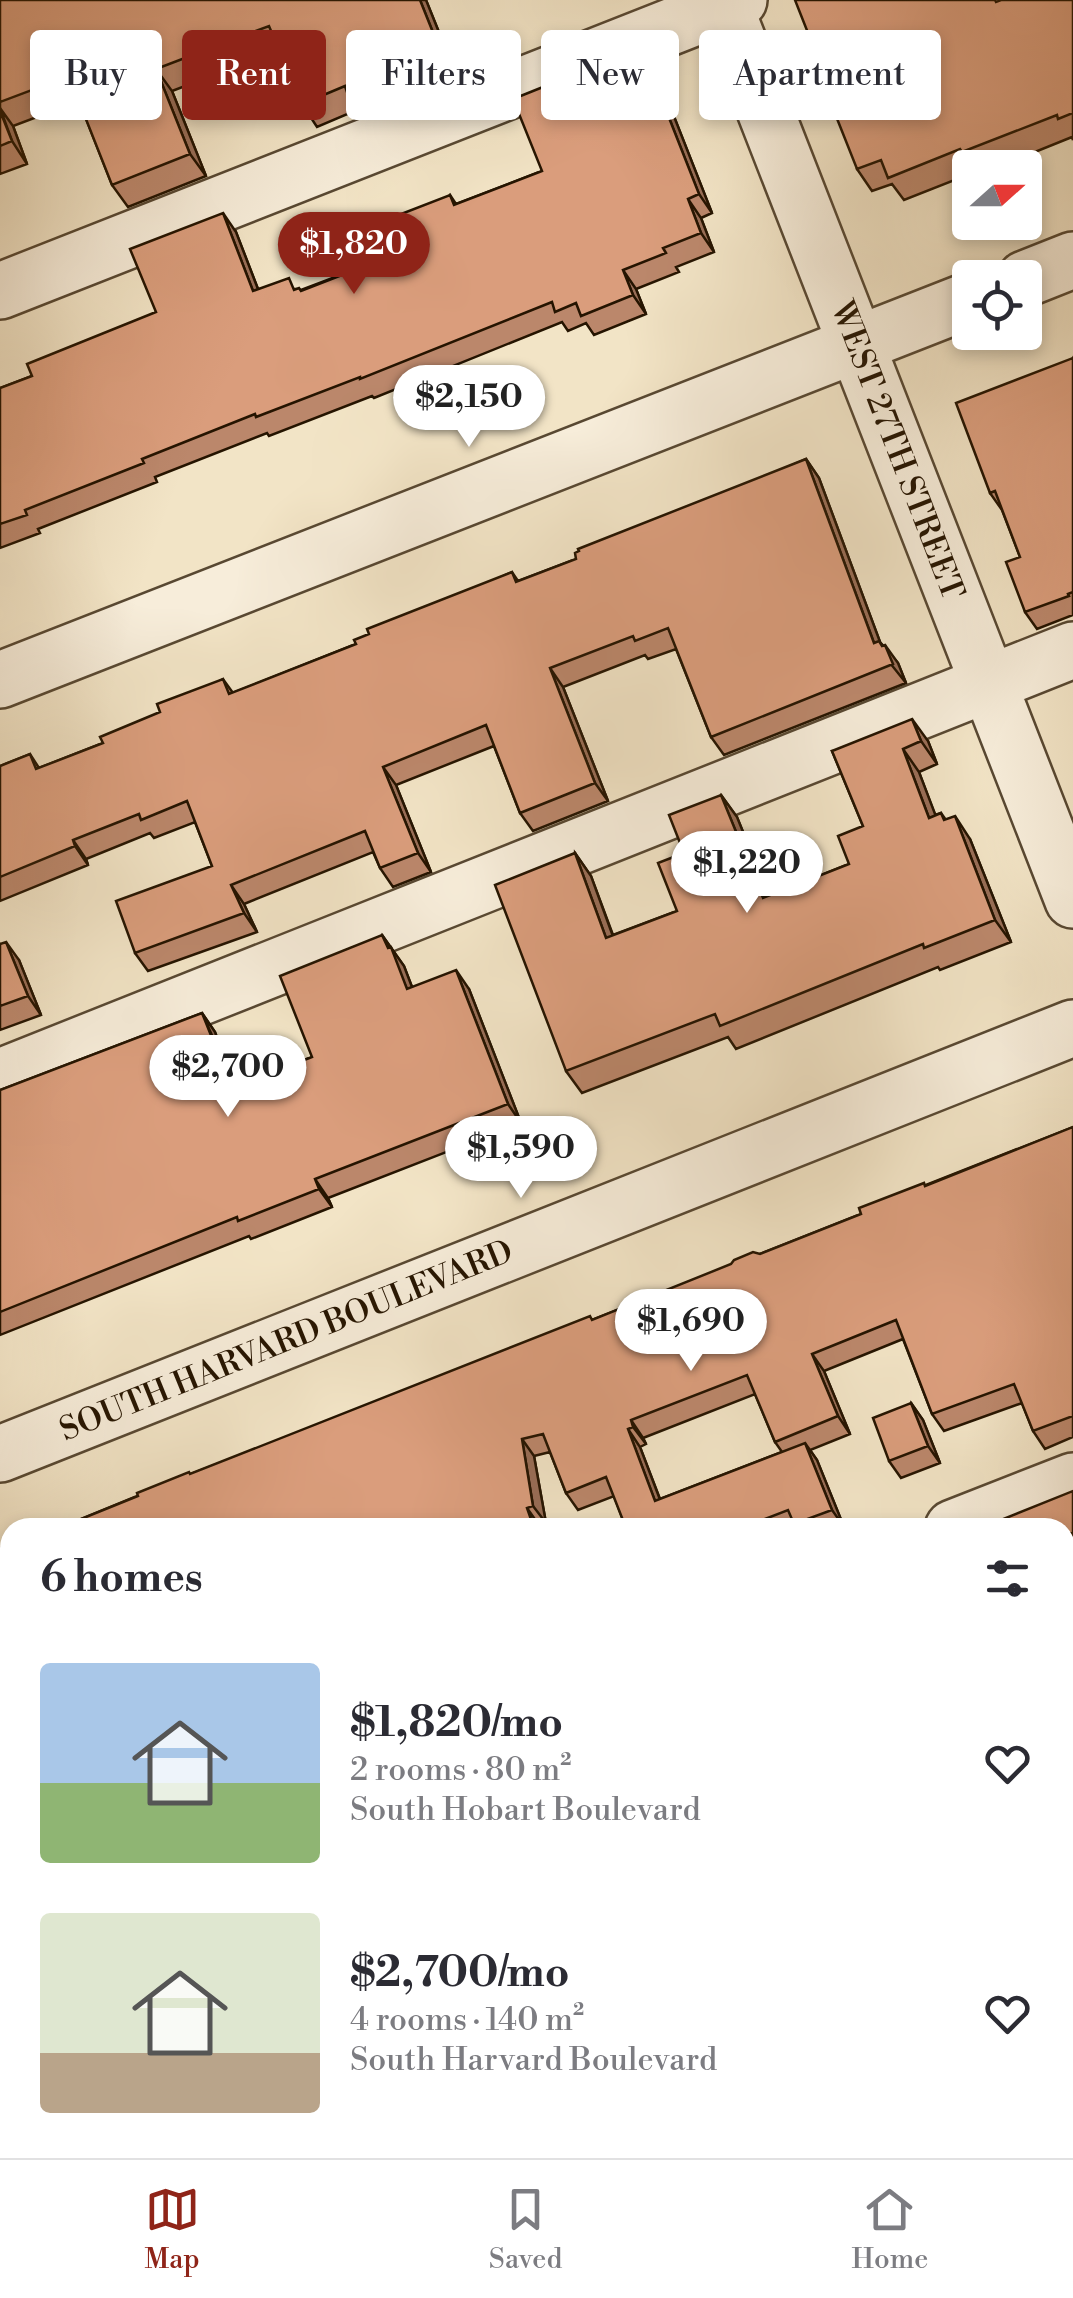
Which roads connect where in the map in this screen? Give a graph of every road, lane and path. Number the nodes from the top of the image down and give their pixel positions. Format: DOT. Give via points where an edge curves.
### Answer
graph roads {
  1 [pos="728,2"];
  2 [pos="1073,260"];
  3 [pos="1042,272"];
  4 [pos="0,291"];
  5 [pos="952,307"];
  6 [pos="856,344"];
  7 [pos="1073,650"];
  8 [pos="0,680"];
  9 [pos="989,684"];
  10 [pos="1073,900"];
  11 [pos="1073,1028"];
  12 [pos="0,1078"];
  13 [pos="0,1454"];
  14 [pos="1073,1482"];
  15 [pos="979,1518"];
  1 -- 4 [label="street"];
  1 -- 6 [label="street, WEST 27TH STREET"];
  2 -- 3 [label="street"];
  5 -- 6 [label="street"];
  6 -- 8 [label="street"];
  6 -- 9 [label="street, WEST 27TH STREET"];
  7 -- 9 [label="street"];
  9 -- 10 [label="street, WEST 27TH STREET"];
  9 -- 12 [label="street"];
  11 -- 13 [label="street, SOUTH HARVARD BOULEVARD"];
  14 -- 15 [label="street"];
}
